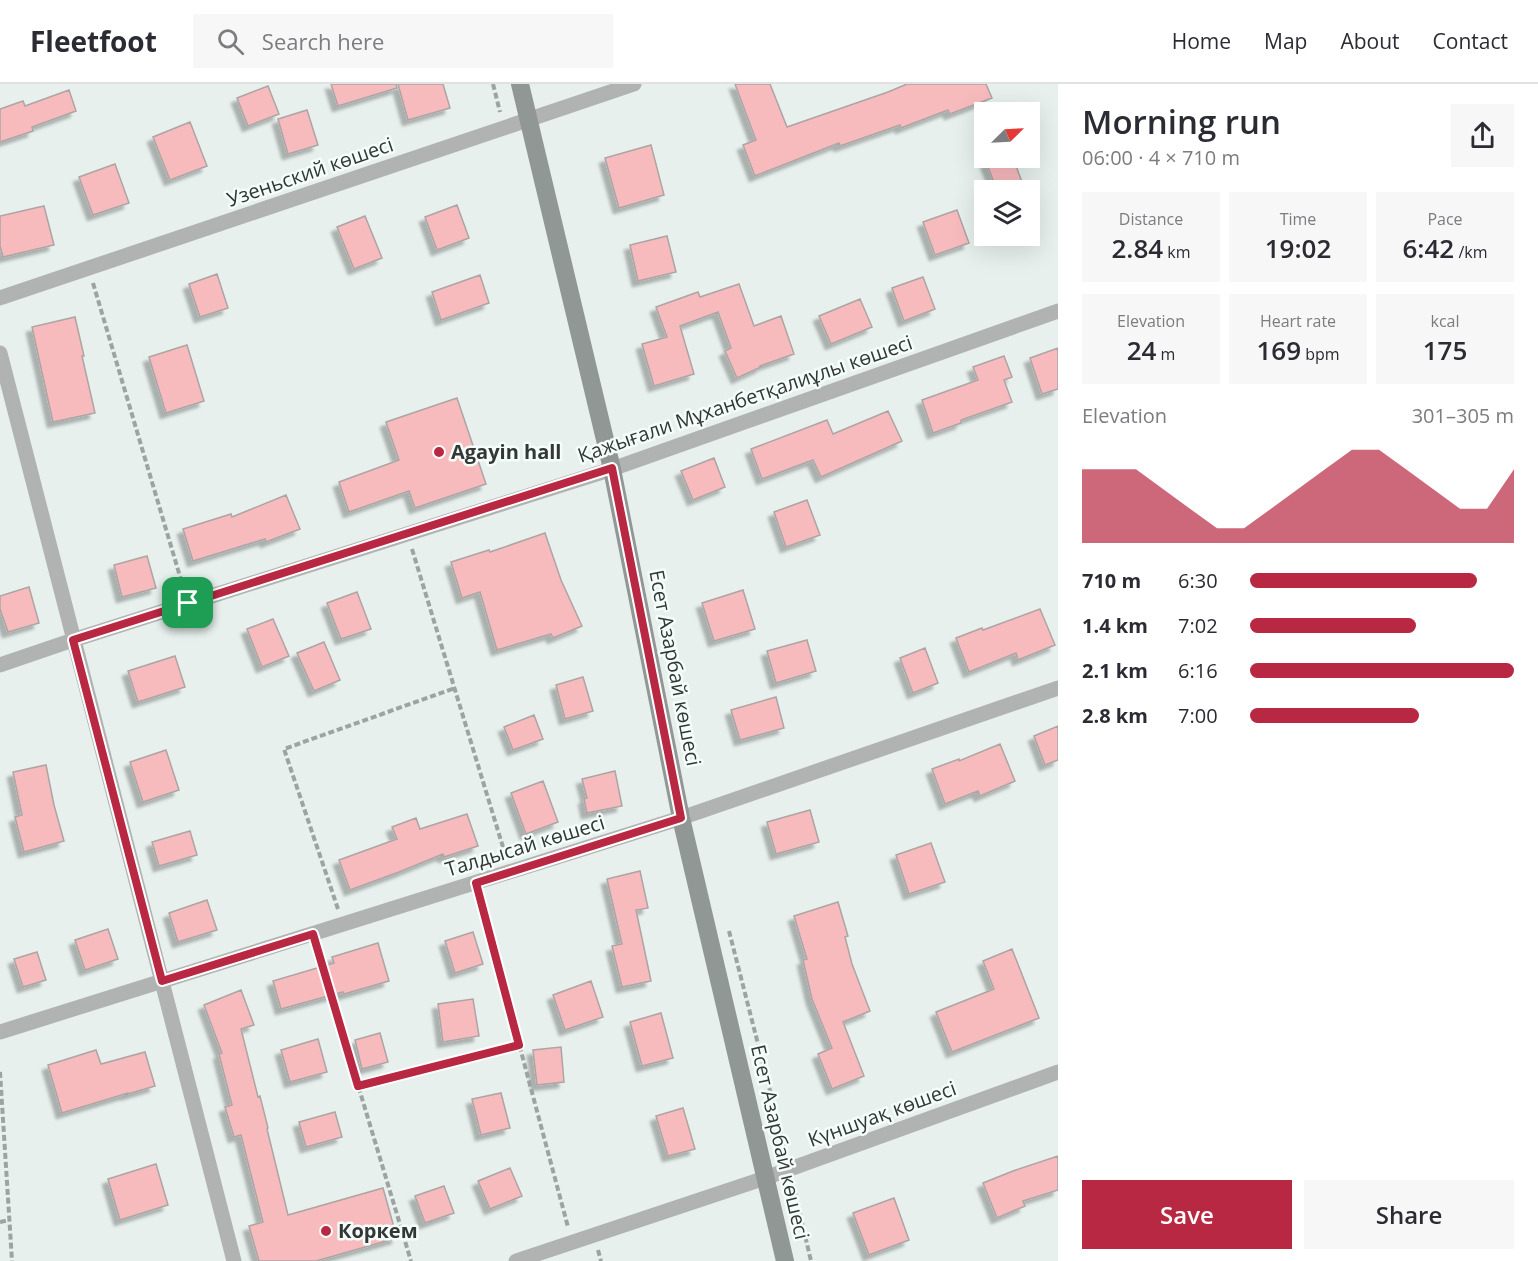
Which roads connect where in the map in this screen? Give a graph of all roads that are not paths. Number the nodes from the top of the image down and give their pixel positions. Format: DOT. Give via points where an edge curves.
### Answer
graph roads {
  1 [pos="520,84"];
  2 [pos="633,84"];
  3 [pos="530,120"];
  4 [pos="0,298"];
  5 [pos="1058,311"];
  6 [pos="0,353"];
  7 [pos="612,468"];
  8 [pos="73,640"];
  9 [pos="0,665"];
  10 [pos="1058,688"];
  11 [pos="681,818"];
  12 [pos="162,981"];
  13 [pos="0,1032"];
  14 [pos="1058,1072"];
  15 [pos="765,1178"];
  16 [pos="234,1261"];
  17 [pos="516,1261"];
  18 [pos="785,1261"];
  1 -- 3 [label="street, Есет Азарбай көшесі"];
  2 -- 3 [label="street, Узеньский көшесі"];
  3 -- 4 [label="street, Узеньский көшесі"];
  3 -- 7 [label="street, Есет Азарбай көшесі"];
  5 -- 7 [label="street, Қажығали Мұханбетқалиұлы көшесі"];
  6 -- 8 [label="street"];
  7 -- 8 [label="street, Қажығали Мұханбетқалиұлы көшесі"];
  7 -- 11 [label="street, Есет Азарбай көшесі"];
  8 -- 9 [label="street, Қажығали Мұханбетқалиұлы көшесі"];
  8 -- 12 [label="street"];
  10 -- 11 [label="street, Талдысай көшесі"];
  11 -- 12 [label="street, Талдысай көшесі"];
  11 -- 15 [label="street, Есет Азарбай көшесі"];
  12 -- 13 [label="street, Талдысай көшесі"];
  12 -- 16 [label="street"];
  14 -- 15 [label="street, Күншуақ көшесі"];
  15 -- 17 [label="street, Күншуақ көшесі"];
  15 -- 18 [label="street, Есет Азарбай көшесі"];
}
